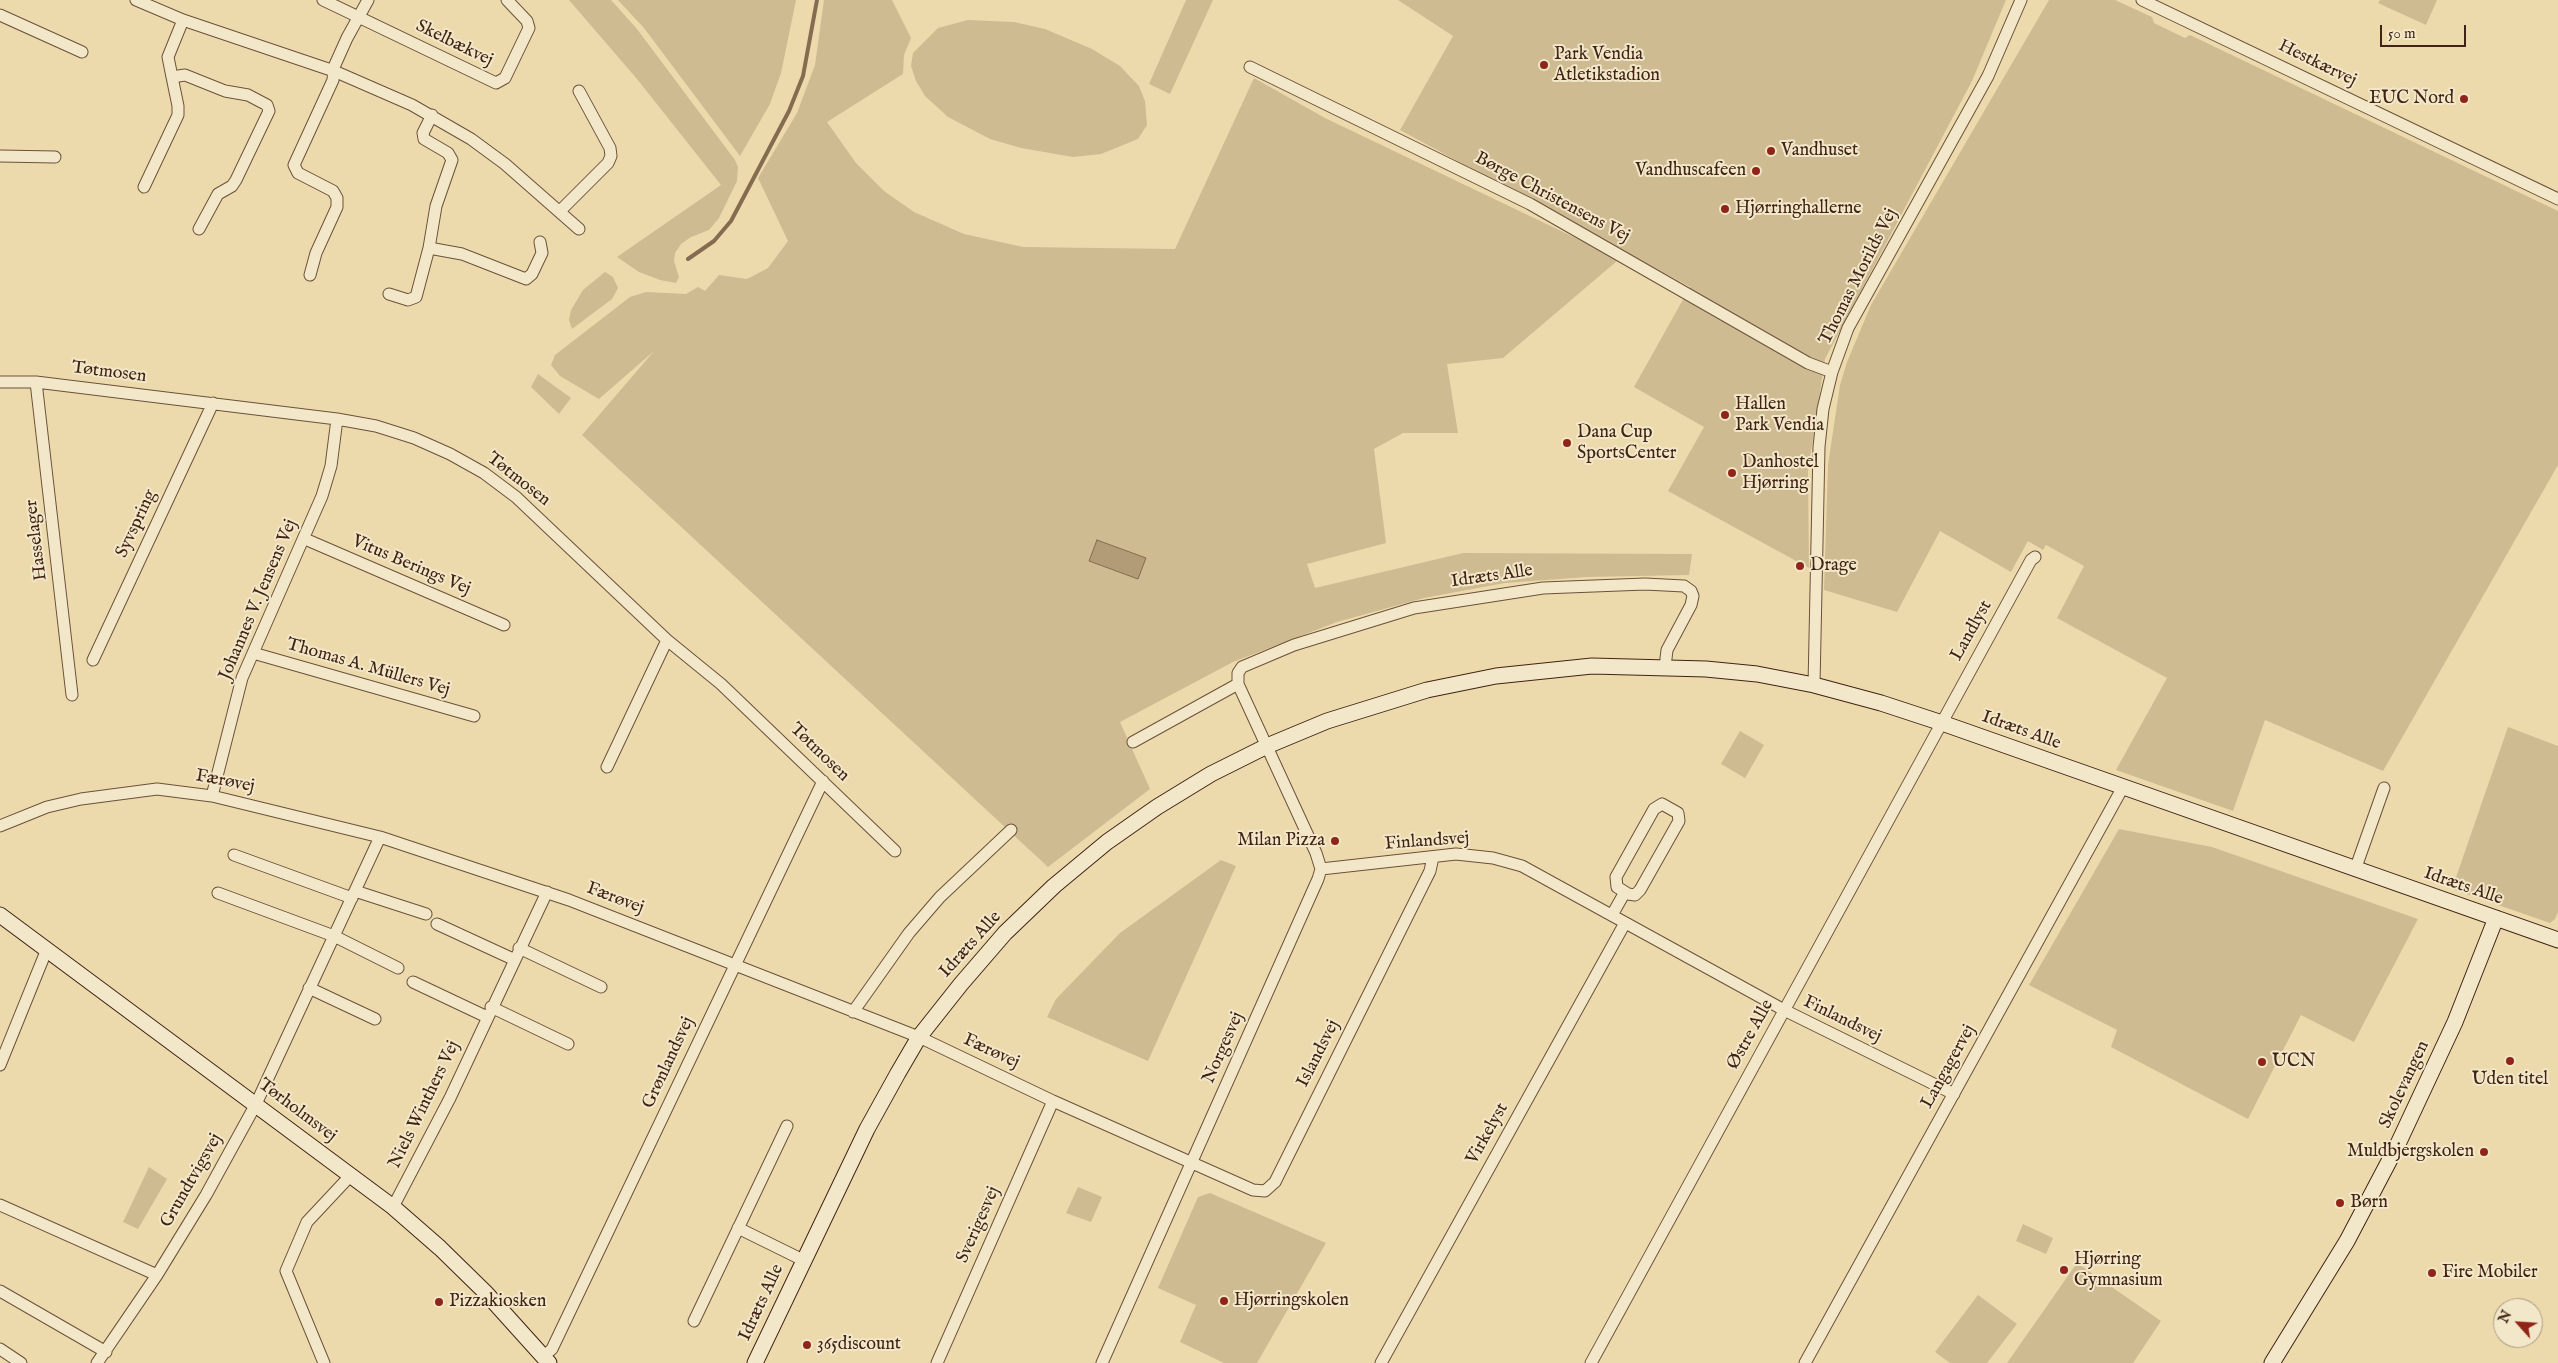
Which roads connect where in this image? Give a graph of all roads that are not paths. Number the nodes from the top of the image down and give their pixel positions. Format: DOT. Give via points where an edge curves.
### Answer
graph roads {
  1 [pos="136,0"];
  2 [pos="322,0"];
  3 [pos="368,0"];
  4 [pos="507,0"];
  5 [pos="2021,0"];
  6 [pos="2142,0"];
  7 [pos="0,15"];
  8 [pos="358,16"];
  9 [pos="183,20"];
  10 [pos="82,52"];
  11 [pos="1250,67"];
  12 [pos="334,71"];
  13 [pos="172,77"];
  14 [pos="579,91"];
  15 [pos="432,115"];
  16 [pos="0,156"];
  17 [pos="55,157"];
  18 [pos="144,187"];
  19 [pos="2558,199"];
  20 [pos="560,211"];
  21 [pos="199,229"];
  22 [pos="579,229"];
  23 [pos="540,242"];
  24 [pos="429,248"];
  25 [pos="310,275"];
  26 [pos="389,294"];
  27 [pos="1832,372"];
  28 [pos="0,382"];
  29 [pos="36,382"];
  30 [pos="213,403"];
  31 [pos="337,419"];
  32 [pos="305,539"];
  33 [pos="2035,557"];
  34 [pos="504,625"];
  35 [pos="668,640"];
  36 [pos="253,653"];
  37 [pos="93,660"];
  38 [pos="1666,666"];
  39 [pos="1238,684"];
  40 [pos="1814,685"];
  41 [pos="72,695"];
  42 [pos="474,716"];
  43 [pos="1942,723"];
  44 [pos="1133,742"];
  45 [pos="1266,746"];
  46 [pos="607,767"];
  47 [pos="823,781"];
  48 [pos="2123,787"];
  49 [pos="2384,788"];
  50 [pos="212,796"];
  51 [pos="0,826"];
  52 [pos="1011,830"];
  53 [pos="380,837"];
  54 [pos="895,851"];
  55 [pos="234,855"];
  56 [pos="1433,856"];
  57 [pos="1320,869"];
  58 [pos="2355,870"];
  59 [pos="546,892"];
  60 [pos="1624,892"];
  61 [pos="218,893"];
  62 [pos="353,894"];
  63 [pos="426,914"];
  64 [pos="0,915"];
  65 [pos="1612,915"];
  66 [pos="2496,918"];
  67 [pos="1625,923"];
  68 [pos="437,924"];
  69 [pos="334,936"];
  70 [pos="2558,940"];
  71 [pos="519,948"];
  72 [pos="47,950"];
  73 [pos="513,959"];
  74 [pos="735,964"];
  75 [pos="398,968"];
  76 [pos="413,982"];
  77 [pos="601,987"];
  78 [pos="310,988"];
  79 [pos="1784,1010"];
  80 [pos="489,1012"];
  81 [pos="853,1012"];
  82 [pos="375,1018"];
  83 [pos="919,1037"];
  84 [pos="568,1044"];
  85 [pos="0,1065"];
  86 [pos="1954,1094"];
  87 [pos="1053,1101"];
  88 [pos="256,1104"];
  89 [pos="787,1126"];
  90 [pos="1192,1162"];
  91 [pos="351,1175"];
  92 [pos="0,1204"];
  93 [pos="393,1208"];
  94 [pos="738,1228"];
  95 [pos="803,1260"];
  96 [pos="157,1275"];
  97 [pos="0,1291"];
  98 [pos="694,1321"];
  99 [pos="0,1349"];
  100 [pos="106,1352"];
  101 [pos="546,1360"];
  102 [pos="21,1363"];
  103 [pos="97,1363"];
  104 [pos="324,1363"];
  105 [pos="755,1363"];
  106 [pos="937,1363"];
  107 [pos="1102,1363"];
  108 [pos="1381,1363"];
  109 [pos="1591,1363"];
  110 [pos="1806,1363"];
  111 [pos="2272,1363"];
  1 -- 9 [label="street"];
  2 -- 8 [label="street, Skelbækvej"];
  3 -- 8 [label="street"];
  4 -- 8 [label="street, Skelbækvej" via="527,21 529,28 505,78 496,83"];
  5 -- 27 [label="street, Thomas Morilds Vej" via="1988,76 1848,328"];
  6 -- 19 [label="street, Hestkærvej"];
  7 -- 10 [label="street"];
  8 -- 12 [label="street"];
  9 -- 12 [label="street"];
  9 -- 13 [label="street" via="168,58"];
  11 -- 27 [label="street, Børge Christensens Vej" via="1530,204 1808,362"];
  12 -- 15 [label="street"];
  12 -- 25 [label="street" via="317,118 294,165 298,173 338,198"];
  13 -- 18 [label="street" via="178,115"];
  13 -- 21 [label="street" via="185,75 225,91 248,95 269,108 236,180 214,200"];
  14 -- 20 [label="street" via="610,148 611,156 608,163"];
  15 -- 20 [label="street" via="492,154"];
  15 -- 24 [label="street" via="423,133 424,139 452,160 436,206"];
  16 -- 17 [label="street"];
  20 -- 22 [label="street"];
  23 -- 24 [label="street" via="542,254 526,280 468,255"];
  24 -- 26 [label="street" via="416,297 408,300"];
  27 -- 40 [label="street, Thomas Morilds Vej" via="1823,409 1819,448"];
  28 -- 29 [label="street, Tøtmosen"];
  29 -- 30 [label="street, Tøtmosen"];
  29 -- 41 [label="street, Hasselager"];
  30 -- 31 [label="street, Tøtmosen"];
  30 -- 37 [label="street, Syvspring"];
  31 -- 32 [label="street, Johannes V. Jensens Vej" via="331,466"];
  31 -- 35 [label="street, Tøtmosen" via="376,426 414,438 484,473 516,497"];
  32 -- 34 [label="street, Vitus Berings Vej"];
  32 -- 36 [label="street, Johannes V. Jensens Vej"];
  33 -- 43 [label="street, Landlyst"];
  35 -- 46 [label="street"];
  35 -- 47 [label="street, Tøtmosen" via="721,684"];
  36 -- 42 [label="street, Thomas A. Müllers Vej"];
  36 -- 50 [label="street, Johannes V. Jensens Vej" via="242,678"];
  38 -- 39 [label="street, Idræts Alle" via="1668,647 1693,600 1691,591 1674,585 1594,584 1502,593 1414,608 1294,645 1248,663 1238,673"];
  38 -- 40 [label="street, Idræts Alle" via="1757,674"];
  38 -- 45 [label="street, Idræts Alle" via="1592,666 1496,676 1445,686 1326,721"];
  39 -- 44 [label="street"];
  39 -- 45 [label="street"];
  40 -- 43 [label="street, Idræts Alle"];
  43 -- 48 [label="street, Idræts Alle"];
  43 -- 79 [label="street, Østre Alle"];
  45 -- 57 [label="street" via="1316,853"];
  45 -- 83 [label="street, Idræts Alle" via="1157,806 1054,886 1005,933"];
  47 -- 54 [label="street, Tøtmosen"];
  47 -- 74 [label="street, Grønlandsvej"];
  48 -- 58 [label="street, Idræts Alle"];
  48 -- 86 [label="street, Langagervej"];
  49 -- 58 [label="street"];
  50 -- 51 [label="street, Færøvej" via="157,789 118,792 47,807"];
  50 -- 53 [label="street, Færøvej"];
  52 -- 81 [label="street" via="940,897 891,956"];
  53 -- 59 [label="street, Færøvej"];
  53 -- 62 [label="street, Grundtvigsvej"];
  55 -- 62 [label="street"];
  56 -- 57 [label="street, Finlandsvej"];
  56 -- 65 [label="street, Finlandsvej" via="1456,854 1493,858 1522,866"];
  56 -- 90 [label="street, Islandsvej" via="1430,871 1275,1182 1265,1191 1253,1190"];
  57 -- 90 [label="street, Norgesvej" via="1308,905"];
  58 -- 66 [label="street, Idræts Alle"];
  59 -- 71 [label="street, Niels Winthers Vej"];
  59 -- 74 [label="street, Færøvej"];
  60 -- 60 [label="street" via="1617,887 1615,880 1654,809 1662,804 1680,815 1679,821 1640,890 1635,895"];
  60 -- 65 [label="street"];
  61 -- 69 [label="street"];
  62 -- 63 [label="street"];
  62 -- 69 [label="street, Grundtvigsvej"];
  64 -- 72 [label="street, Tørholmsvej"];
  65 -- 67 [label="street, Finlandsvej"];
  66 -- 70 [label="street, Idræts Alle"];
  66 -- 111 [label="street, Skolevangen" via="2455,1022 2397,1146 2347,1242"];
  67 -- 79 [label="street, Finlandsvej"];
  67 -- 108 [label="street, Virkelyst"];
  68 -- 73 [label="street"];
  69 -- 75 [label="street"];
  69 -- 78 [label="street, Grundtvigsvej"];
  71 -- 73 [label="street, Niels Winthers Vej"];
  71 -- 77 [label="street"];
  72 -- 85 [label="street"];
  72 -- 88 [label="street, Tørholmsvej"];
  73 -- 80 [label="street, Niels Winthers Vej"];
  74 -- 81 [label="street, Færøvej"];
  74 -- 101 [label="street, Grønlandsvej"];
  76 -- 80 [label="street"];
  78 -- 82 [label="street"];
  78 -- 88 [label="street, Grundtvigsvej"];
  79 -- 86 [label="street, Finlandsvej"];
  79 -- 109 [label="street, Østre Alle"];
  80 -- 84 [label="street"];
  80 -- 93 [label="street, Niels Winthers Vej" via="450,1098"];
  81 -- 83 [label="street, Færøvej"];
  83 -- 87 [label="street, Færøvej"];
  83 -- 95 [label="street, Idræts Alle" via="867,1129"];
  86 -- 110 [label="street, Langagervej"];
  87 -- 90 [label="street, Færøvej"];
  87 -- 106 [label="street, Sverigesvej"];
  88 -- 91 [label="street, Tørholmsvej"];
  88 -- 96 [label="street, Grundtvigsvej"];
  89 -- 94 [label="street"];
  90 -- 107 [label="street, Norgesvej"];
  91 -- 93 [label="street, Tørholmsvej"];
  91 -- 104 [label="street" via="308,1222 286,1271"];
  92 -- 96 [label="street"];
  93 -- 101 [label="street, Tørholmsvej" via="485,1292"];
  94 -- 95 [label="street, Idræts Alle"];
  94 -- 98 [label="street"];
  95 -- 105 [label="street, Idræts Alle"];
  96 -- 100 [label="street, Grundtvigsvej"];
  97 -- 100 [label="street"];
  99 -- 102 [label="street"];
  100 -- 103 [label="street, Grundtvigsvej"];
}
